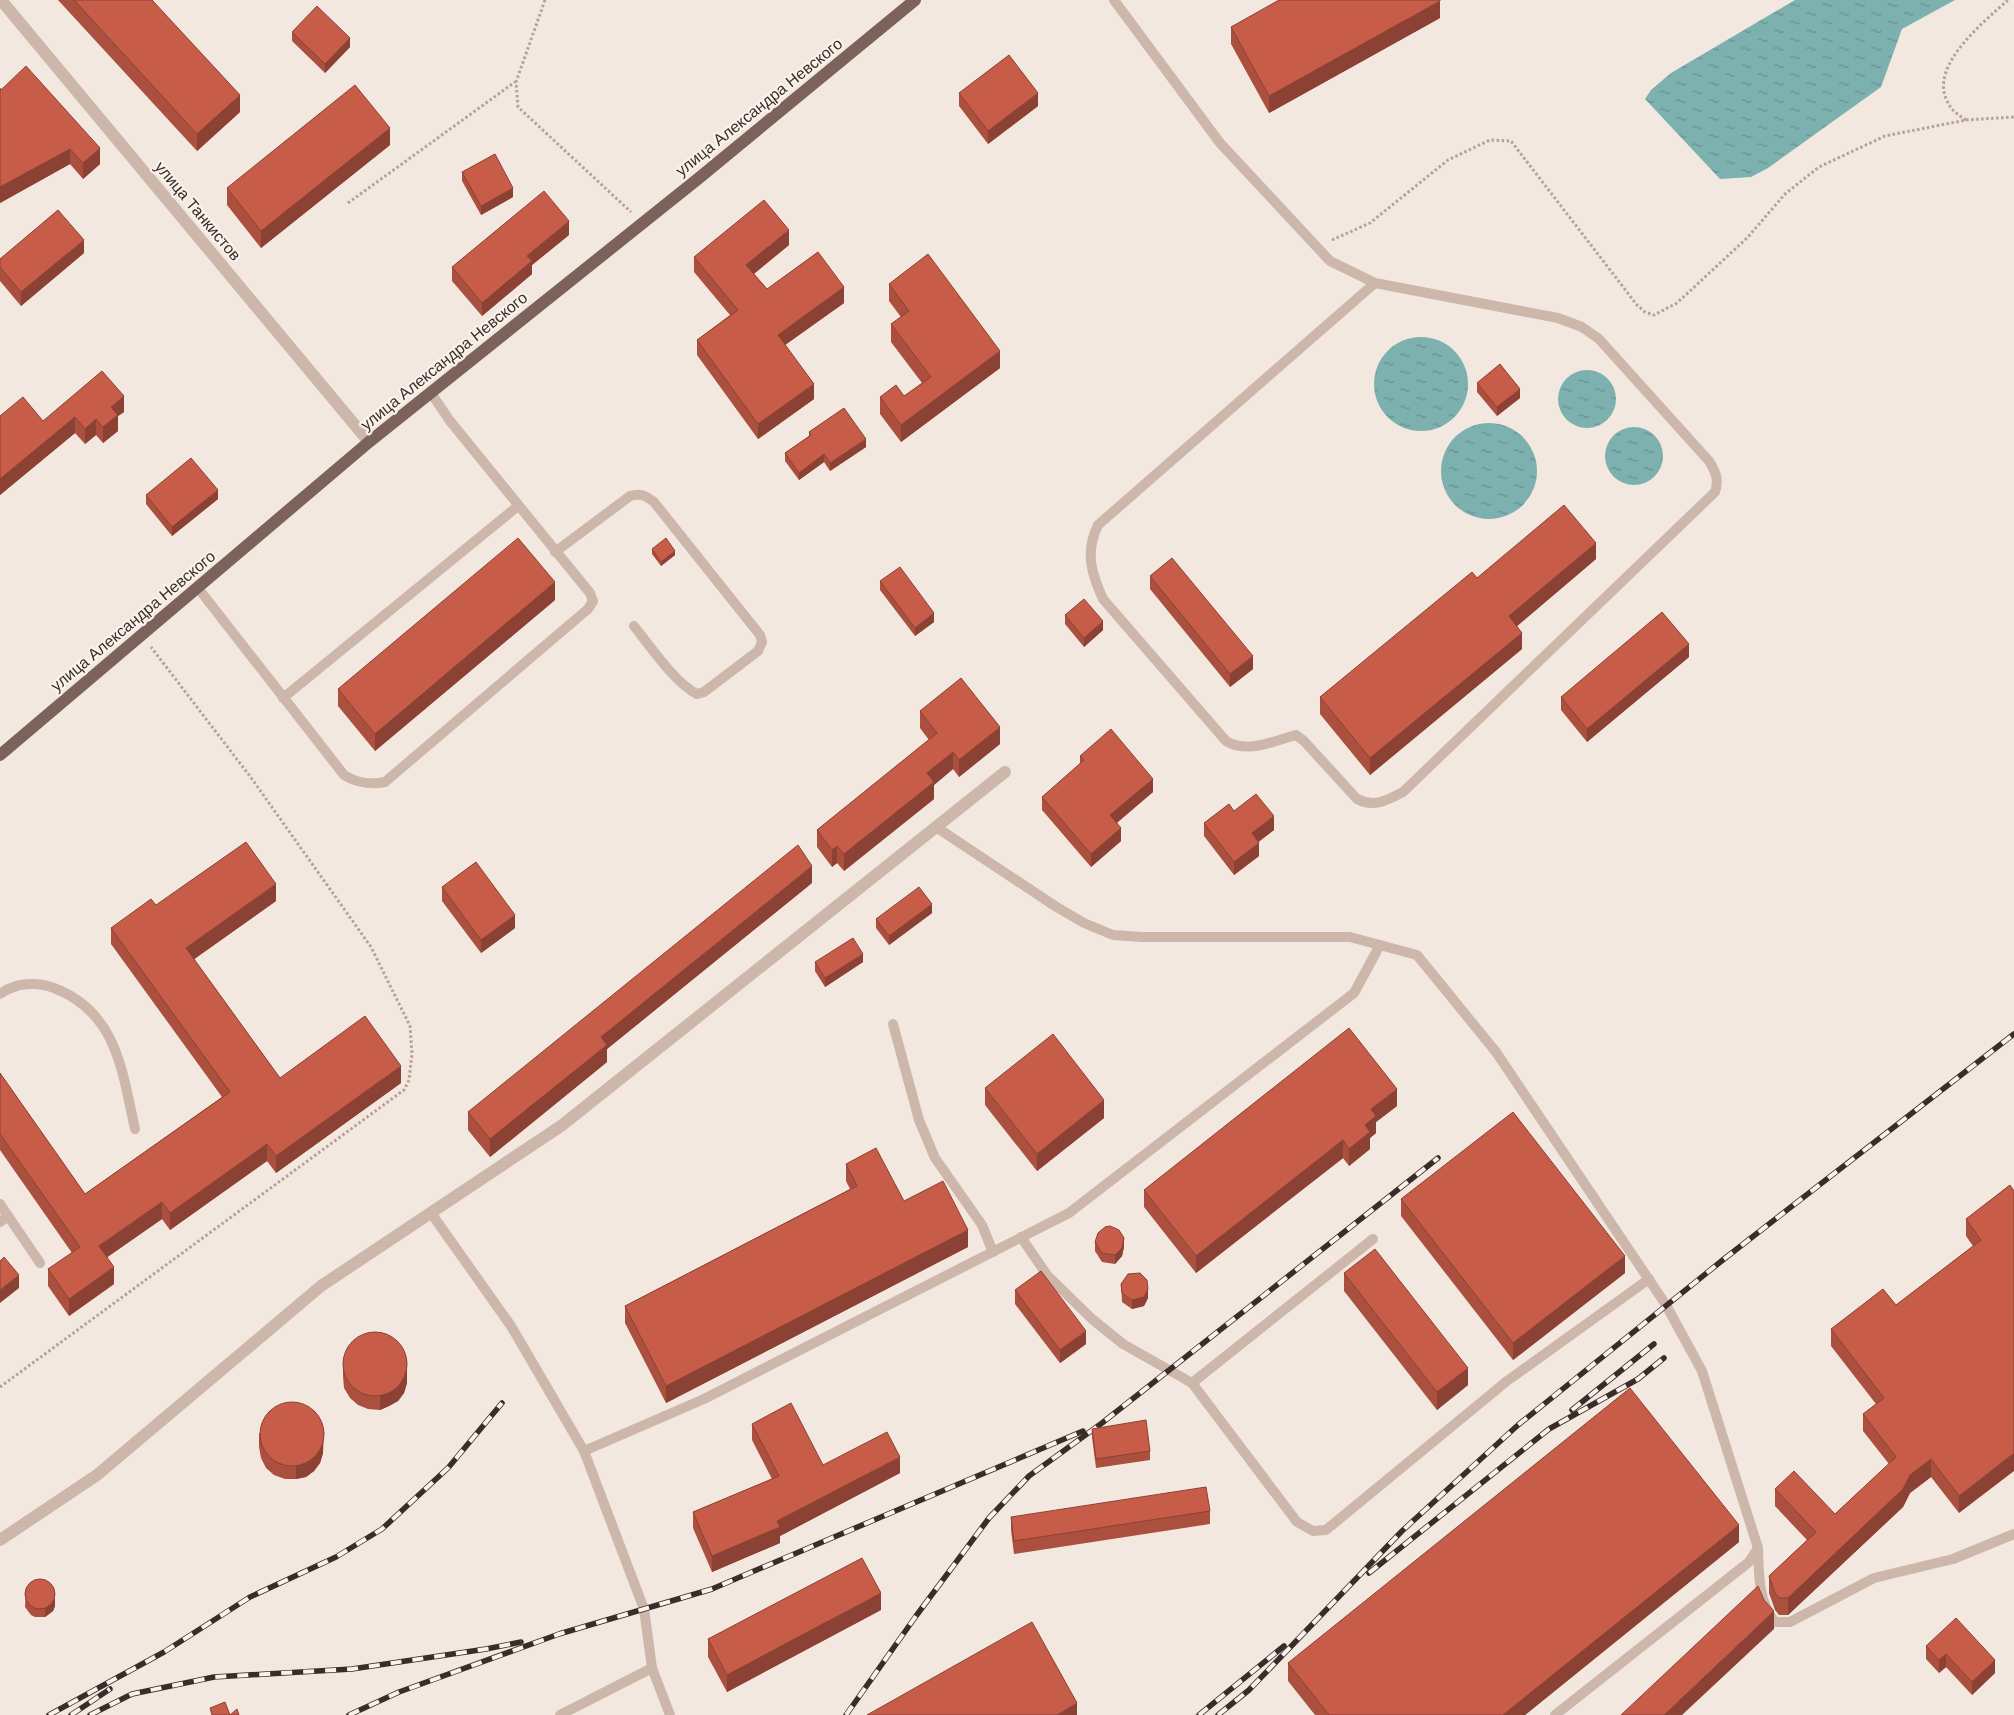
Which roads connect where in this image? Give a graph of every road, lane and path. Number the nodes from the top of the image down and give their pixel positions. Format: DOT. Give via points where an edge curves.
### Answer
graph roads {
  1 [pos="1,0"];
  2 [pos="545,0"];
  3 [pos="915,0"];
  4 [pos="1114,0"];
  5 [pos="2008,0"];
  6 [pos="516,82"];
  7 [pos="2014,117"];
  8 [pos="1966,120"];
  9 [pos="348,203"];
  10 [pos="643,223"];
  11 [pos="1316,246"];
  12 [pos="1375,283"];
  13 [pos="431,393"];
  14 [pos="369,442"];
  15 [pos="518,506"];
  16 [pos="555,552"];
  17 [pos="198,588"];
  18 [pos="634,626"];
  19 [pos="142,635"];
  20 [pos="283,698"];
  21 [pos="0,756"];
  22 [pos="1005,772"];
  23 [pos="936,827"];
  24 [pos="1380,945"];
  25 [pos="0,994"];
  26 [pos="893,1024"];
  27 [pos="136,1129"];
  28 [pos="0,1204"];
  29 [pos="431,1213"];
  30 [pos="4,1219"];
  31 [pos="1021,1237"];
  32 [pos="1373,1239"];
  33 [pos="992,1252"];
  34 [pos="40,1263"];
  35 [pos="1649,1279"];
  36 [pos="1192,1383"];
  37 [pos="0,1387"];
  38 [pos="584,1451"];
  39 [pos="2014,1534"];
  40 [pos="0,1540"];
  41 [pos="1758,1548"];
  42 [pos="652,1668"];
  43 [pos="560,1715"];
  44 [pos="670,1715"];
  45 [pos="1555,1715"];
  1 -- 14 [label="street, улица Танкистов"];
  2 -- 6 [label="path"];
  3 -- 10 [label="main road, улица Александра Невского"];
  4 -- 11 [label="lane" via="1220,143"];
  5 -- 8 [label="path" via="1972,33 1950,61 1944,83 1946,100 1953,111"];
  6 -- 9 [label="path"];
  6 -- 10 [label="path" via="518,107"];
  7 -- 8 [label="path"];
  8 -- 11 [label="path" via="1885,136 1819,167 1785,194 1748,237 1677,303 1654,315 1637,305 1511,141 1490,140 1448,160 1370,223"];
  10 -- 13 [label="main road, улица Александра Невского"];
  11 -- 12 [label="lane" via="1330,261"];
  12 -- 12 [label="lane" via="1558,318 1582,327 1599,339 1709,461 1718,483 1715,492 1403,792 1377,803 1365,803 1357,799 1296,735 1247,747 1226,741 1102,599 1090,561 1091,539 1098,525"];
  13 -- 14 [label="main road, улица Александра Невского"];
  13 -- 15 [label="lane"];
  14 -- 17 [label="main road, улица Александра Невского"];
  15 -- 16 [label="lane"];
  15 -- 20 [label="lane"];
  16 -- 18 [label="lane" via="630,496 646,496 760,635 762,642 758,651 697,694 680,682"];
  16 -- 20 [label="lane" via="590,594 593,601 588,609 385,782 370,785 344,775"];
  17 -- 19 [label="main road, улица Александра Невского"];
  17 -- 20 [label="lane"];
  19 -- 21 [label="main road, улица Александра Невского"];
  19 -- 37 [label="path" via="252,780 372,947 410,1026 412,1054 409,1080 404,1090"];
  22 -- 23 [label="street"];
  23 -- 24 [label="lane" via="1054,906 1084,923 1114,934 1142,937 1350,937"];
  23 -- 29 [label="street" via="561,1126"];
  24 -- 31 [label="lane" via="1354,993 1069,1213"];
  24 -- 35 [label="lane" via="1417,955 1496,1052"];
  25 -- 27 [label="lane" via="27,983 47,986 77,1000 104,1026 118,1054"];
  26 -- 33 [label="lane" via="919,1120 935,1158 982,1225"];
  28 -- 30 [label="lane"];
  29 -- 38 [label="lane" via="511,1326"];
  29 -- 40 [label="street" via="321,1286 98,1475"];
  30 -- 34 [label="lane"];
  31 -- 33 [label="lane"];
  31 -- 36 [label="lane" via="1048,1275 1092,1319 1123,1344"];
  32 -- 36 [label="lane"];
  33 -- 38 [label="lane" via="704,1399"];
  35 -- 36 [label="lane" via="1507,1381 1326,1530 1313,1531 1297,1522"];
  35 -- 41 [label="lane" via="1702,1371"];
  38 -- 42 [label="lane" via="644,1609"];
  39 -- 41 [label="lane" via="1953,1559 1874,1578 1790,1622 1775,1622 1767,1612 1760,1584"];
  41 -- 45 [label="lane" via="1749,1562"];
  42 -- 43 [label="lane"];
  42 -- 44 [label="lane"];
}
